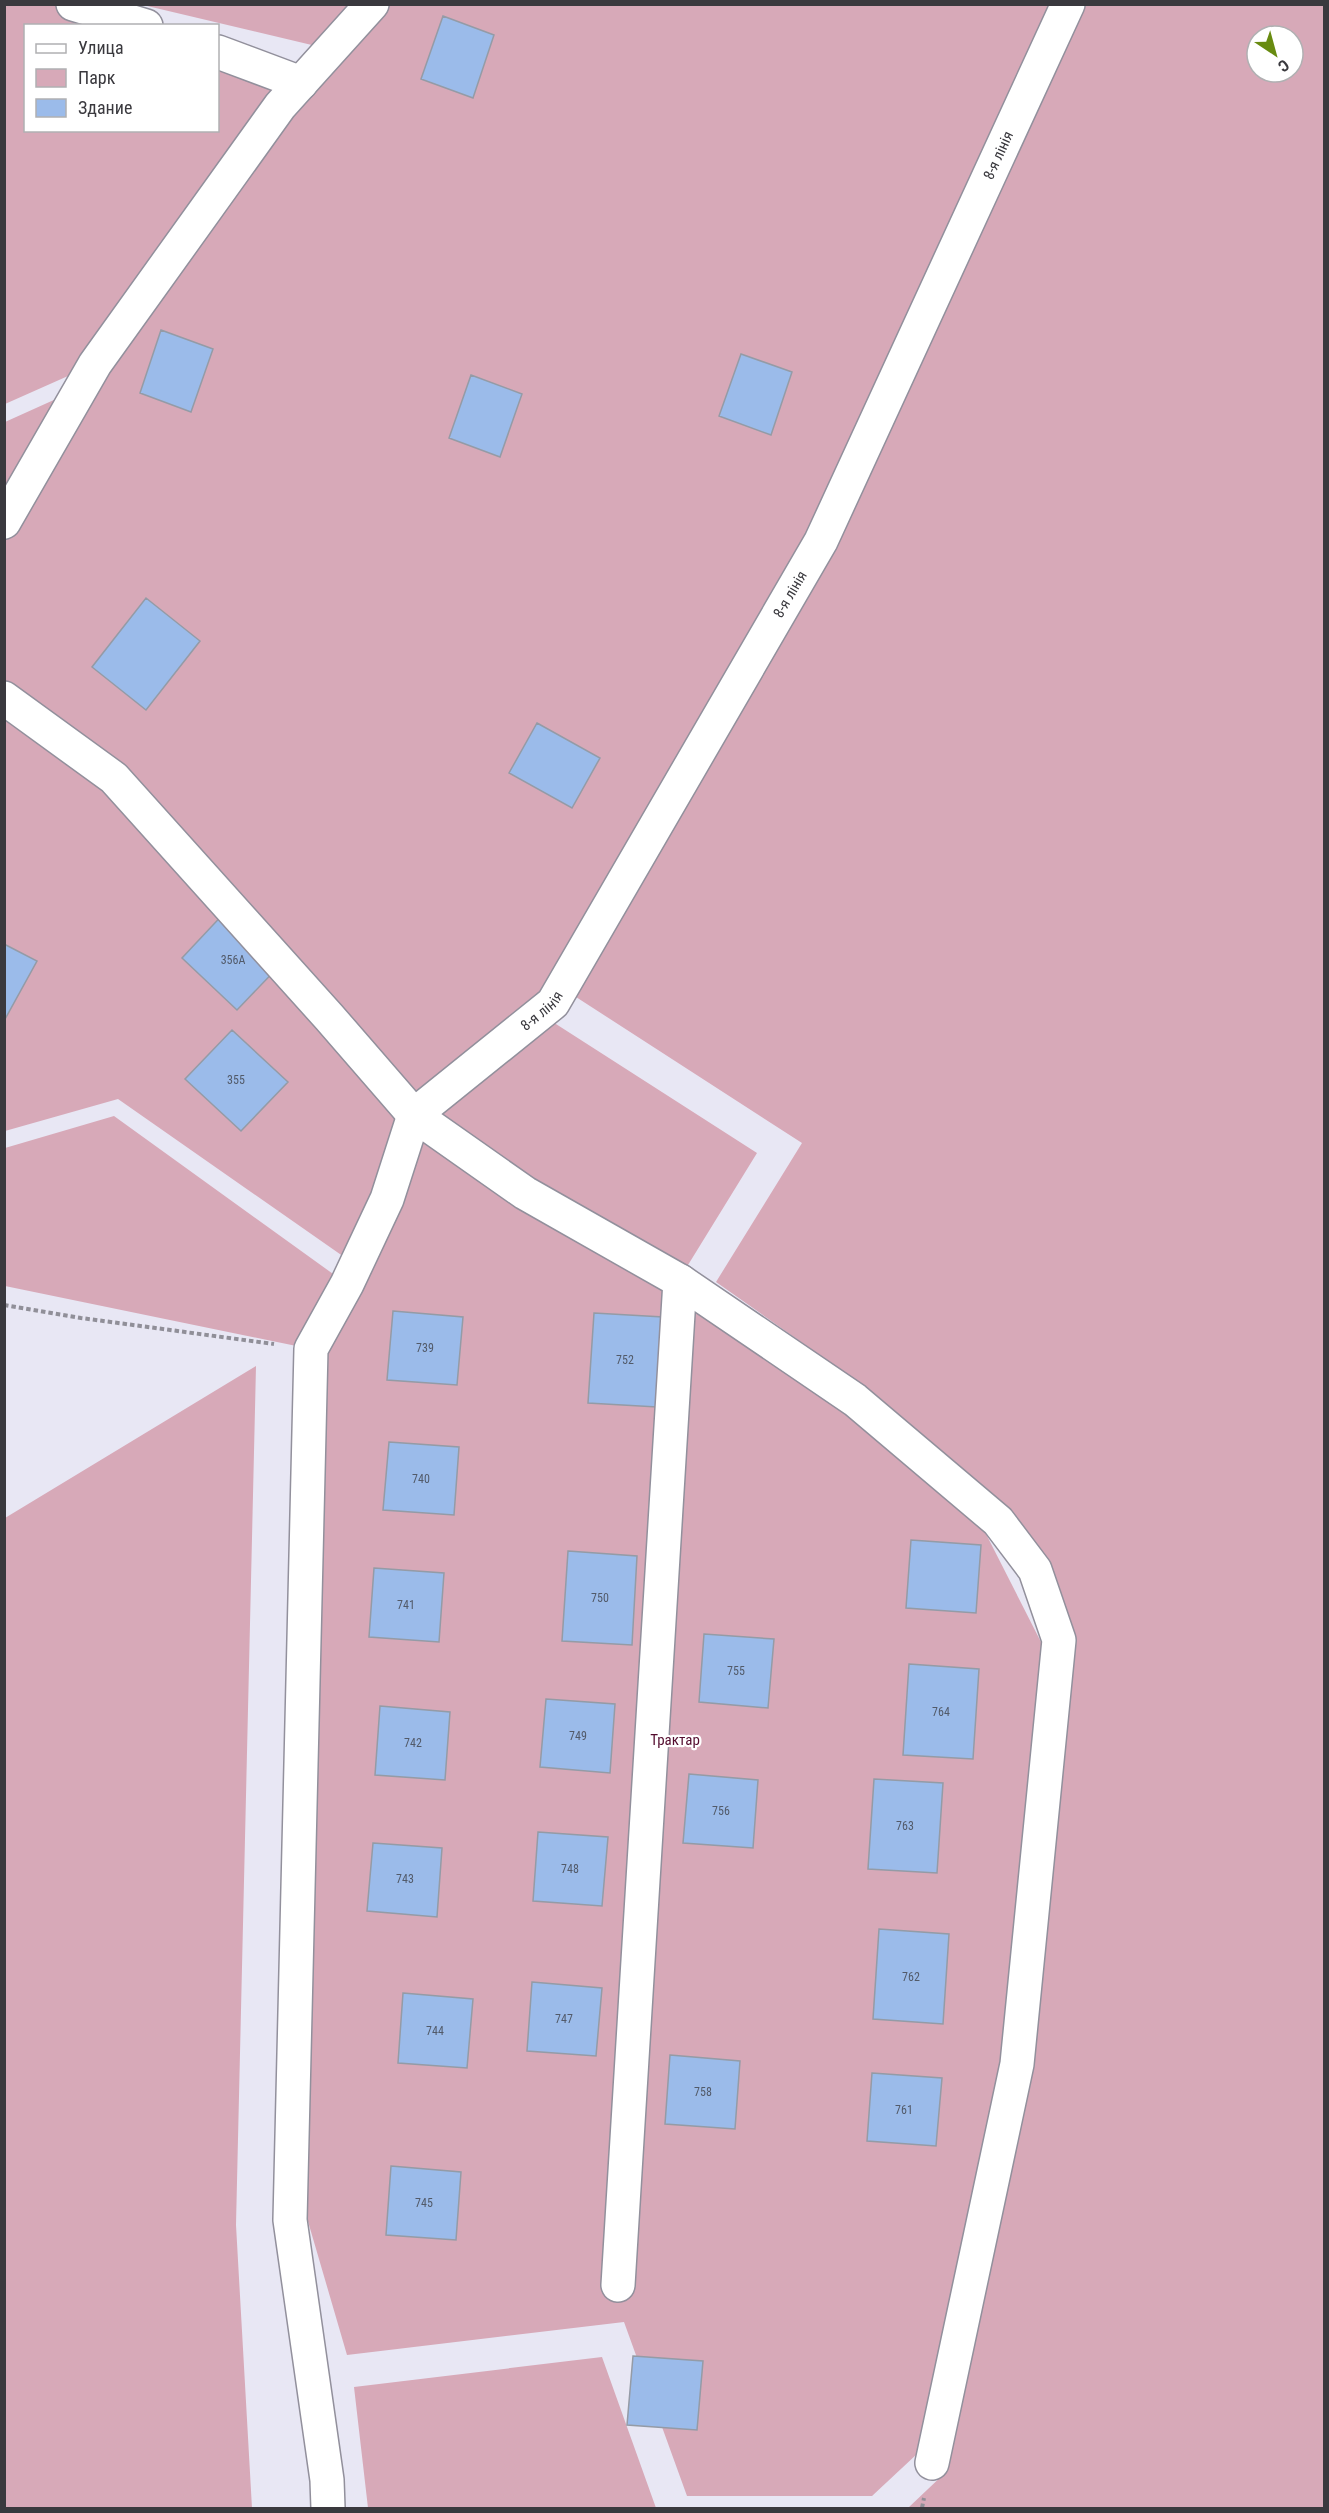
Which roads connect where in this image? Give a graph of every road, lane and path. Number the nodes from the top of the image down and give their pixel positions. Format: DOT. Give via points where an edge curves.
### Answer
graph roads {
  1 [pos="73,4"];
  2 [pos="372,4"];
  3 [pos="1068,4"];
  4 [pos="129,15"];
  5 [pos="219,52"];
  6 [pos="301,83"];
  7 [pos="4,522"];
  8 [pos="4,698"];
  9 [pos="414,1115"];
  10 [pos="680,1281"];
  11 [pos="4,1305"];
  12 [pos="311,1348"];
  13 [pos="618,2285"];
  14 [pos="932,2463"];
  15 [pos="328,2508"];
  1 -- 4 [label="street"];
  2 -- 6 [label="street"];
  3 -- 9 [label="street, 8-я лінія" via="821,541 553,1003"];
  5 -- 6 [label="street"];
  6 -- 7 [label="street" via="280,106 95,364"];
  8 -- 9 [label="street" via="114,778"];
  9 -- 10 [label="street" via="525,1192"];
  9 -- 12 [label="street" via="387,1199"];
  10 -- 13 [label="street"];
  10 -- 14 [label="street" via="855,1400 998,1521 1035,1570 1059,1640 1017,2064"];
  11 -- 12 [label="path"];
  12 -- 15 [label="street" via="290,2220"];
}
